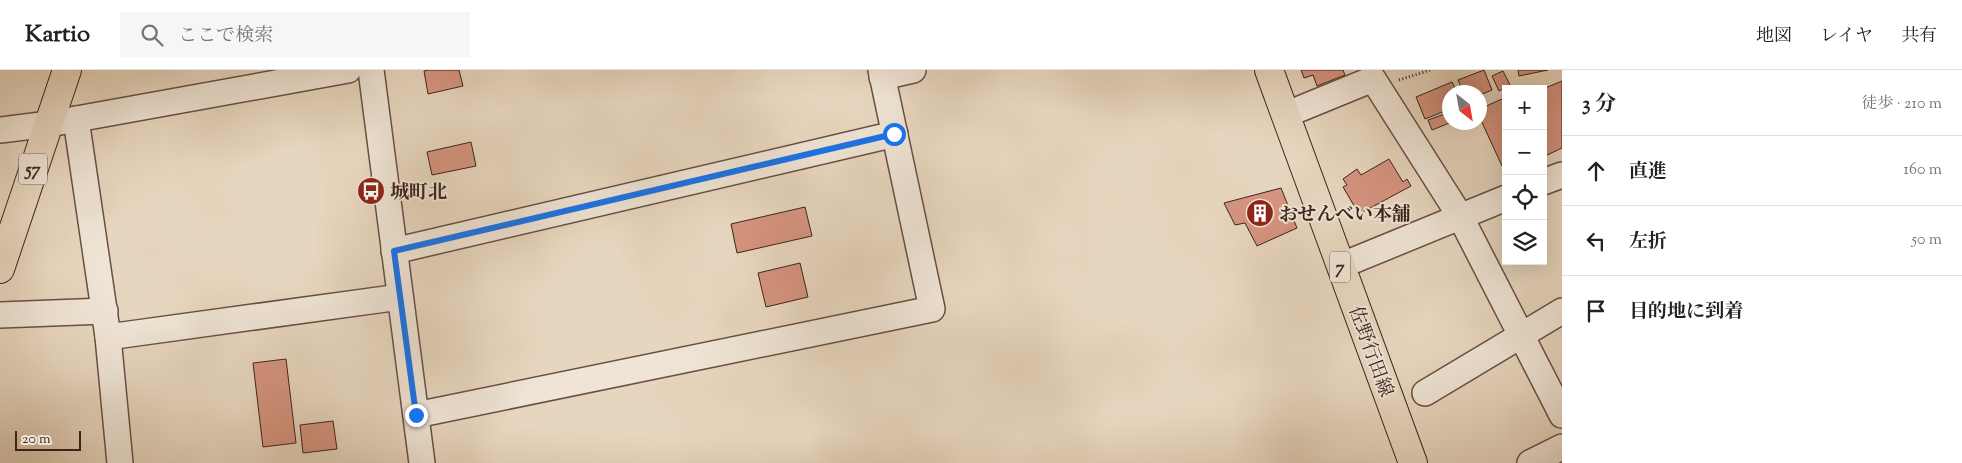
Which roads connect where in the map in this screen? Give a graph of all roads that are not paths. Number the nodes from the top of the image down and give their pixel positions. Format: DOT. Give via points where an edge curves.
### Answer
graph roads {
  1 [pos="67,70"];
  2 [pos="348,70"];
  3 [pos="371,70"];
  4 [pos="913,70"];
  5 [pos="1268,70"];
  6 [pos="882,74"];
  7 [pos="1285,115"];
  8 [pos="76,119"];
  9 [pos="49,124"];
  10 [pos="0,130"];
  11 [pos="894,134"];
  12 [pos="1562,175"];
  13 [pos="1547,181"];
  14 [pos="1502,200"];
  15 [pos="1460,216"];
  16 [pos="394,251"];
  17 [pos="1340,266"];
  18 [pos="0,269"];
  19 [pos="400,297"];
  20 [pos="105,311"];
  21 [pos="1562,311"];
  22 [pos="0,315"];
  23 [pos="1521,334"];
  24 [pos="108,337"];
  25 [pos="1425,393"];
  26 [pos="416,415"];
  27 [pos="1562,415"];
  28 [pos="1562,447"];
  29 [pos="120,463"];
  30 [pos="422,463"];
  31 [pos="1412,463"];
  32 [pos="1530,463"];
  1 -- 9 [label="main road, 57"];
  2 -- 8 [label="street"];
  3 -- 16 [label="street"];
  4 -- 6 [label="street"];
  5 -- 7 [label="main road, 佐野行田線 / 7"];
  6 -- 11 [label="street"];
  7 -- 15 [label="street" via="1373,79"];
  7 -- 17 [label="main road, 佐野行田線 / 7"];
  8 -- 9 [label="street"];
  8 -- 20 [label="street"];
  9 -- 10 [label="street"];
  9 -- 18 [label="main road, 57"];
  11 -- 16 [label="street"];
  11 -- 26 [label="street" via="932,309"];
  12 -- 13 [label="street"];
  14 -- 15 [label="street"];
  15 -- 17 [label="street"];
  15 -- 23 [label="street"];
  16 -- 19 [label="street"];
  17 -- 31 [label="main road, 佐野行田線 / 7"];
  19 -- 24 [label="street"];
  19 -- 26 [label="street"];
  20 -- 22 [label="street"];
  20 -- 24 [label="street"];
  21 -- 23 [label="street"];
  23 -- 25 [label="street"];
  23 -- 27 [label="street"];
  24 -- 29 [label="street"];
  26 -- 30 [label="street"];
  28 -- 32 [label="street"];
}
